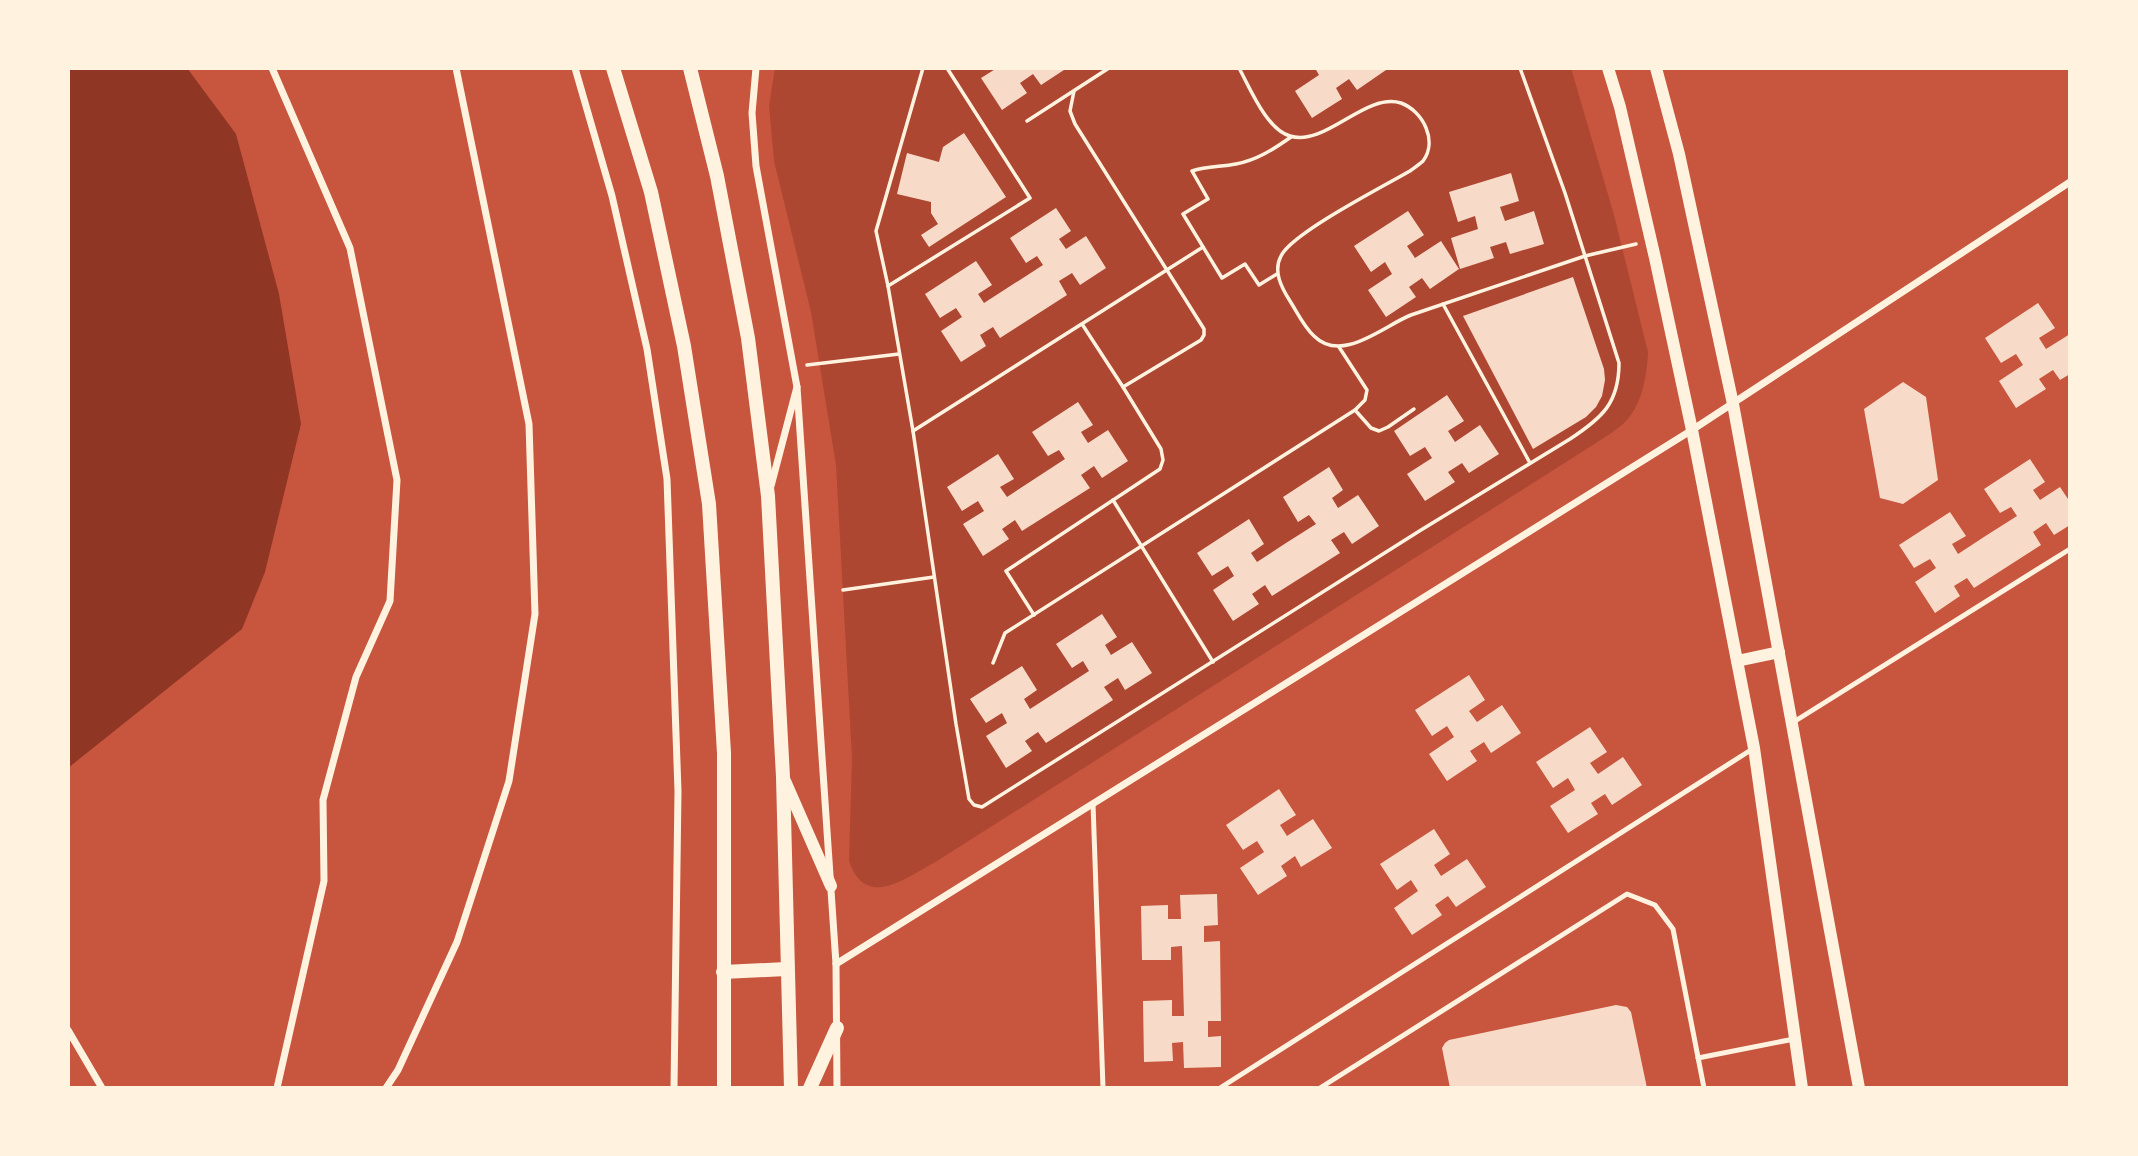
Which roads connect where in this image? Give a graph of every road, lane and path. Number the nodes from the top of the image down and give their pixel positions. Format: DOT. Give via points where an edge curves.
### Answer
graph roads {
  1 [pos="272,68"];
  2 [pos="456,68"];
  3 [pos="575,68"];
  4 [pos="613,68"];
  5 [pos="690,68"];
  6 [pos="756,68"];
  7 [pos="923,68"];
  8 [pos="947,68"];
  9 [pos="1109,68"];
  10 [pos="1239,68"];
  11 [pos="1520,68"];
  12 [pos="1608,68"];
  13 [pos="1656,68"];
  14 [pos="1074,91"];
  15 [pos="1027,121"];
  16 [pos="1291,137"];
  17 [pos="2070,182"];
  18 [pos="1651,240"];
  19 [pos="1203,247"];
  20 [pos="1585,256"];
  21 [pos="1167,270"];
  22 [pos="1277,274"];
  23 [pos="888,286"];
  24 [pos="1443,304"];
  25 [pos="1082,324"];
  26 [pos="1339,347"];
  27 [pos="899,354"];
  28 [pos="794,367"];
  29 [pos="797,387"];
  30 [pos="1123,387"];
  31 [pos="1733,404"];
  32 [pos="1414,409"];
  33 [pos="1355,411"];
  34 [pos="1692,430"];
  35 [pos="913,431"];
  36 [pos="1530,463"];
  37 [pos="768,496"];
  38 [pos="1113,500"];
  39 [pos="1142,546"];
  40 [pos="2070,549"];
  41 [pos="934,577"];
  42 [pos="843,590"];
  43 [pos="1034,615"];
  44 [pos="1779,652"];
  45 [pos="1737,661"];
  46 [pos="1213,662"];
  47 [pos="993,663"];
  48 [pos="1792,723"];
  49 [pos="1754,748"];
  50 [pos="783,777"];
  51 [pos="1093,804"];
  52 [pos="831,887"];
  53 [pos="836,964"];
  54 [pos="786,969"];
  55 [pos="723,972"];
  56 [pos="837,1028"];
  57 [pos="68,1030"];
  58 [pos="1795,1039"];
  59 [pos="1698,1058"];
  60 [pos="723,1085"];
  61 [pos="102,1088"];
  62 [pos="277,1088"];
  63 [pos="386,1088"];
  64 [pos="674,1088"];
  65 [pos="791,1088"];
  66 [pos="810,1088"];
  67 [pos="837,1088"];
  68 [pos="1103,1088"];
  69 [pos="1220,1088"];
  70 [pos="1320,1088"];
  71 [pos="1704,1088"];
  72 [pos="1802,1088"];
  73 [pos="1859,1088"];
  1 -- 62 [label="street" via="350,248 397,480 390,601 356,677 323,800 324,881"];
  2 -- 63 [label="street" via="528,424 535,614 509,782 457,942"];
  3 -- 64 [label="street" via="612,196 647,349 667,480 678,791"];
  4 -- 55 [label="main road" via="651,192 684,346 709,504 724,753"];
  5 -- 37 [label="main road" via="717,176 748,338"];
  6 -- 28 [label="street" via="752,113 756,166"];
  7 -- 23 [label="path" via="876,232"];
  8 -- 23 [label="path" via="1030,198"];
  9 -- 14 [label="path"];
  10 -- 16 [label="path" via="1269,120"];
  11 -- 20 [label="path"];
  12 -- 18 [label="street"];
  13 -- 31 [label="street"];
  14 -- 15 [label="path"];
  14 -- 21 [label="path" via="1070,111 1075,124"];
  16 -- 19 [label="path" via="1272,151 1237,164 1192,171 1209,199 1183,215"];
  16 -- 22 [label="path" via="1316,134 1381,103 1401,103 1419,115 1429,144 1423,160 1410,171 1290,244 1280,257"];
  17 -- 31 [label="street"];
  18 -- 20 [label="path"];
  18 -- 34 [label="street"];
  19 -- 21 [label="path"];
  19 -- 22 [label="path" via="1222,278 1245,264 1259,285"];
  20 -- 24 [label="path"];
  20 -- 36 [label="path" via="1619,363 1619,378 1606,410 1591,425"];
  21 -- 25 [label="path"];
  21 -- 30 [label="path" via="1204,335"];
  22 -- 26 [label="path" via="1313,336"];
  23 -- 27 [label="path"];
  24 -- 26 [label="path" via="1398,320 1357,344"];
  24 -- 36 [label="path"];
  25 -- 30 [label="path"];
  25 -- 35 [label="path"];
  26 -- 33 [label="path" via="1367,390"];
  27 -- 28 [label="path"];
  27 -- 35 [label="path"];
  28 -- 29 [label="street"];
  29 -- 37 [label="street"];
  29 -- 52 [label="street"];
  30 -- 38 [label="path" via="1161,449 1163,460 1160,469"];
  31 -- 34 [label="street"];
  31 -- 44 [label="street"];
  32 -- 33 [label="path" via="1379,430"];
  33 -- 39 [label="path"];
  34 -- 45 [label="street"];
  34 -- 51 [label="street"];
  35 -- 41 [label="path"];
  36 -- 46 [label="path"];
  37 -- 50 [label="main road"];
  38 -- 39 [label="path"];
  38 -- 43 [label="path" via="1006,572"];
  39 -- 43 [label="path"];
  39 -- 46 [label="path"];
  40 -- 48 [label="lane"];
  41 -- 42 [label="path"];
  41 -- 46 [label="path" via="969,799 974,805 990,803"];
  43 -- 47 [label="path" via="1005,634"];
  44 -- 45 [label="street"];
  44 -- 48 [label="street"];
  45 -- 49 [label="street"];
  48 -- 73 [label="street"];
  49 -- 58 [label="street"];
  49 -- 69 [label="lane"];
  50 -- 52 [label="street"];
  50 -- 54 [label="main road"];
  51 -- 53 [label="street"];
  51 -- 68 [label="lane"];
  52 -- 53 [label="street"];
  53 -- 56 [label="street"];
  54 -- 55 [label="main road"];
  54 -- 65 [label="main road"];
  55 -- 60 [label="main road"];
  56 -- 66 [label="main road"];
  56 -- 67 [label="street"];
  57 -- 61 [label="street"];
  58 -- 59 [label="lane"];
  58 -- 72 [label="street"];
  59 -- 70 [label="lane" via="1673,929 1656,905 1628,894"];
  59 -- 71 [label="lane"];
}
